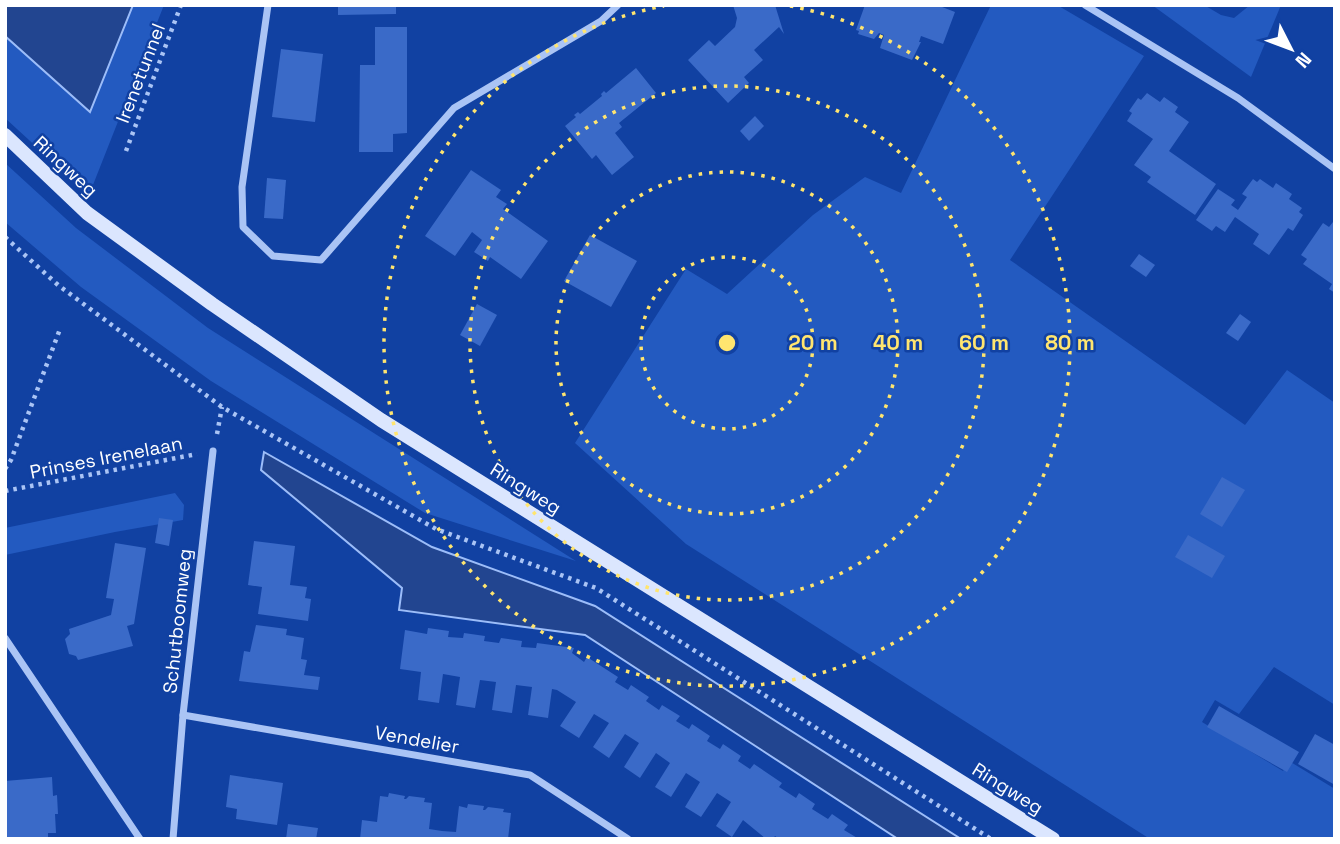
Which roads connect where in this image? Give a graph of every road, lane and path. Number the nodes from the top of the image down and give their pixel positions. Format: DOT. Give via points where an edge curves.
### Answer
graph roads {
  1 [pos="181,5"];
  2 [pos="268,5"];
  3 [pos="618,5"];
  4 [pos="1085,5"];
  5 [pos="5,135"];
  6 [pos="126,151"];
  7 [pos="1335,169"];
  8 [pos="5,237"];
  9 [pos="60,329"];
  10 [pos="222,407"];
  11 [pos="213,451"];
  12 [pos="5,469"];
  13 [pos="5,491"];
  14 [pos="5,638"];
  15 [pos="183,715"];
  16 [pos="140,839"];
  17 [pos="173,839"];
  18 [pos="628,839"];
  19 [pos="990,839"];
  20 [pos="1053,839"];
  1 -- 6 [label="path, Irenetunnel"];
  2 -- 3 [label="street" via="242,187 243,227 272,256 321,260 454,108 601,21"];
  4 -- 7 [label="street" via="1238,98"];
  5 -- 20 [label="main road, Ringweg" via="88,213 381,420"];
  8 -- 10 [label="path" via="58,285"];
  9 -- 12 [label="path"];
  10 -- 11 [label="path"];
  10 -- 19 [label="path" via="436,529 596,588"];
  11 -- 13 [label="path, Prinses Irenelaan"];
  11 -- 15 [label="street, Schutboomweg"];
  14 -- 16 [label="street"];
  15 -- 17 [label="street, Schutboomweg"];
  15 -- 18 [label="street, Vendelier" via="530,775"];
}
